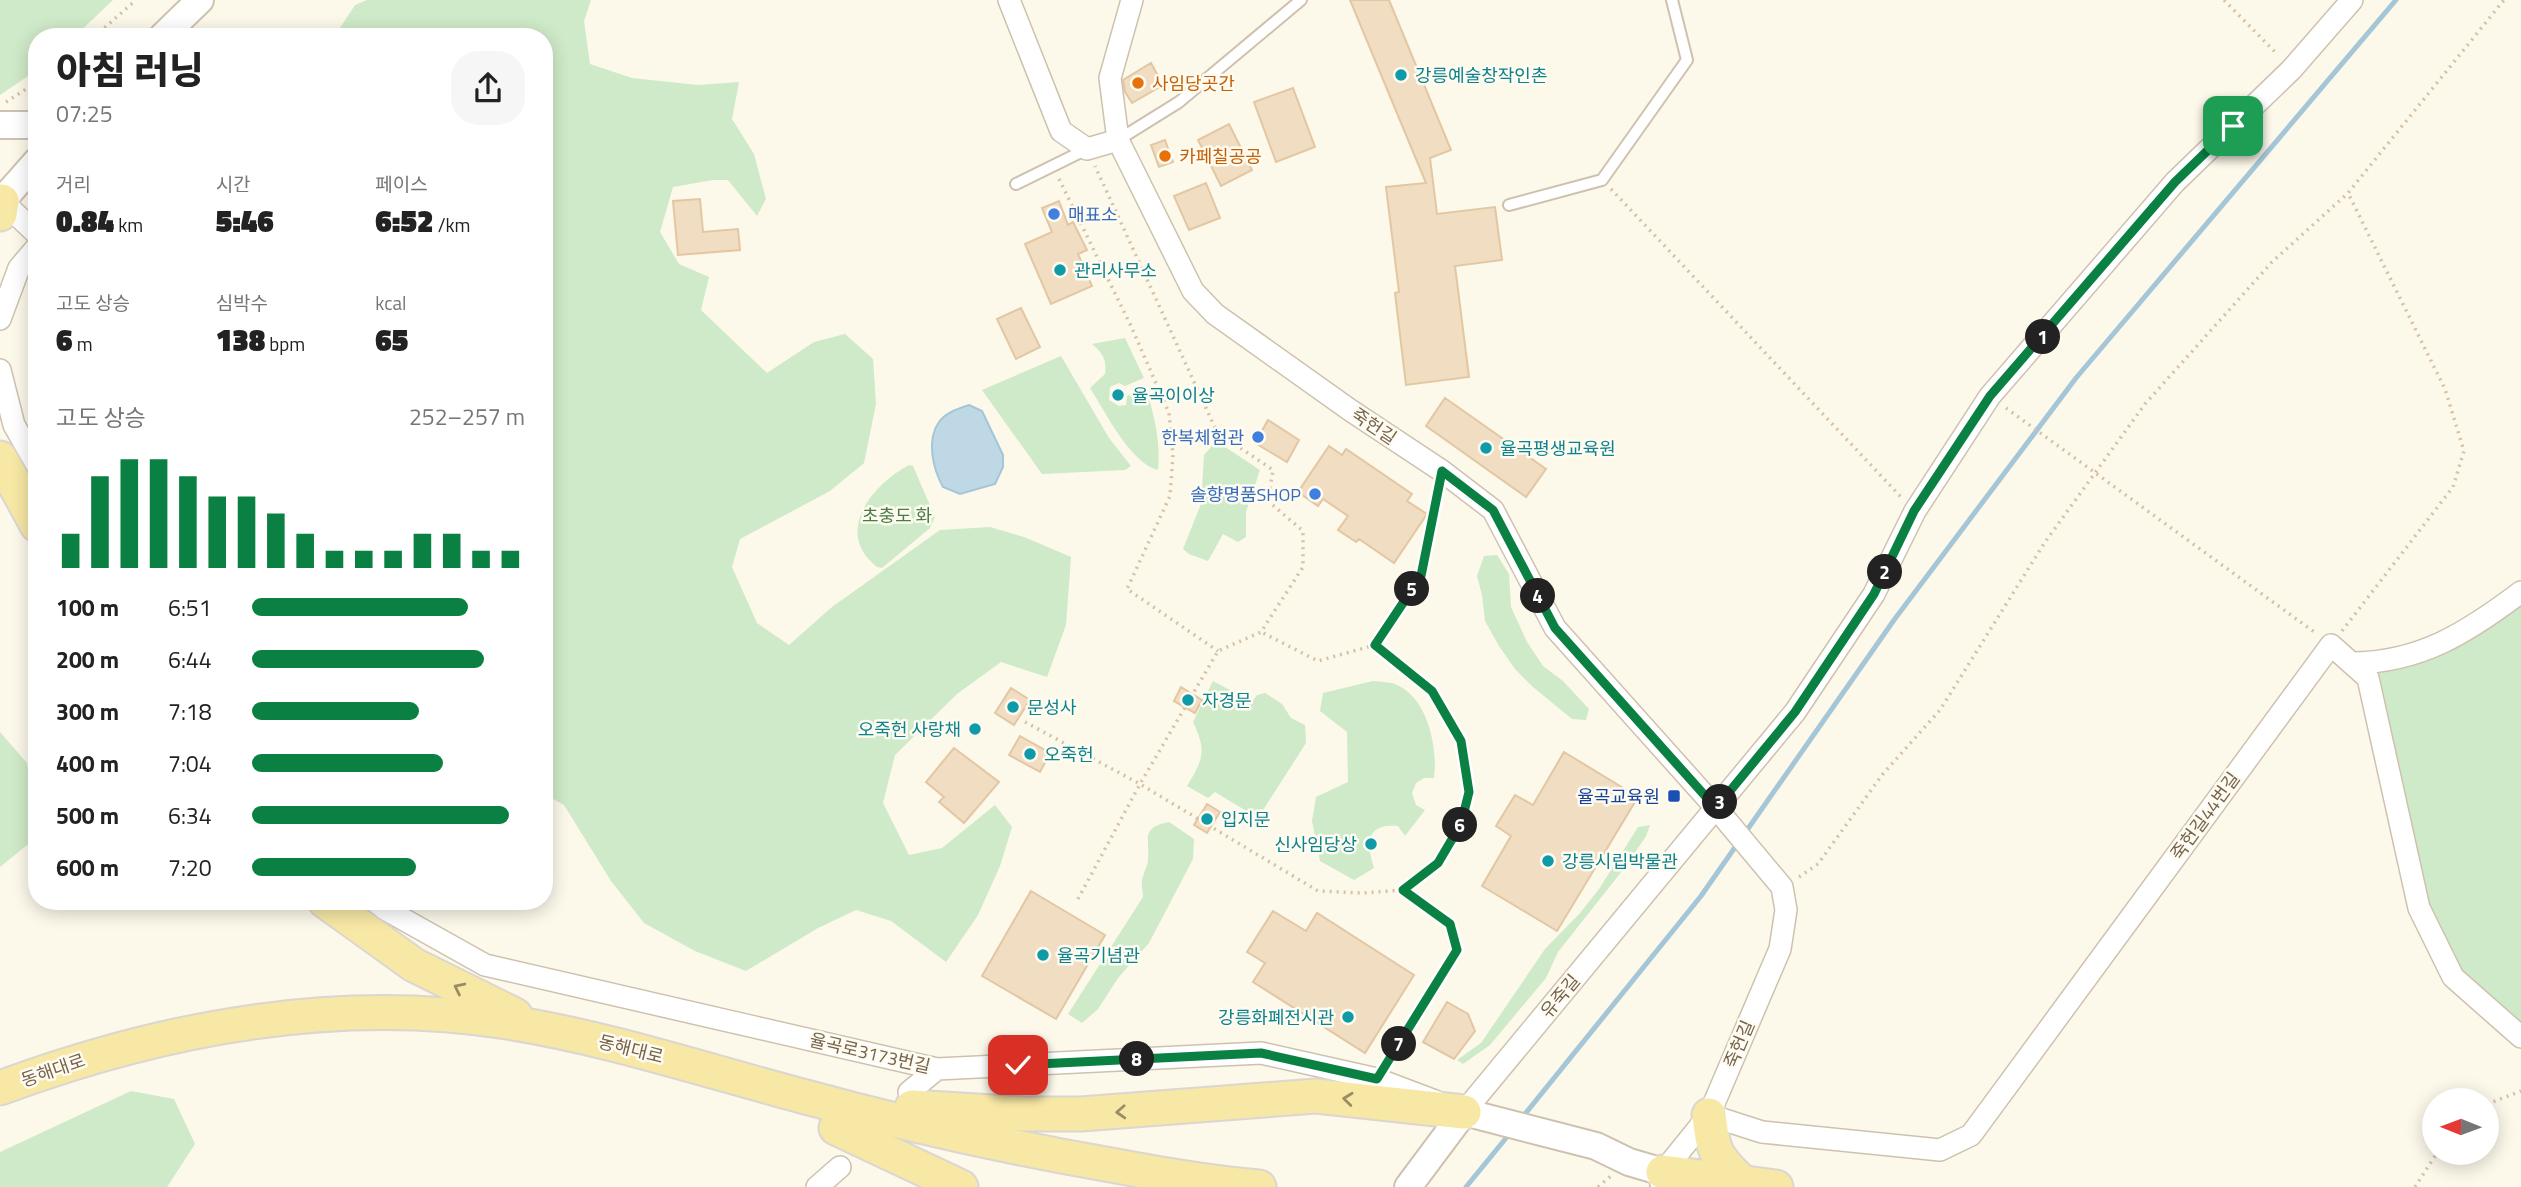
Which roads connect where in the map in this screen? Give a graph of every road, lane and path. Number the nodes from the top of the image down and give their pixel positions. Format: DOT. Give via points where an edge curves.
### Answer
graph roads {
  1 [pos="136,0"];
  2 [pos="200,0"];
  3 [pos="1009,0"];
  4 [pos="1132,0"];
  5 [pos="1301,0"];
  6 [pos="1672,0"];
  7 [pos="2224,0"];
  8 [pos="2351,0"];
  9 [pos="2504,0"];
  10 [pos="104,28"];
  11 [pos="171,28"];
  12 [pos="2291,69"];
  13 [pos="28,87"];
  14 [pos="0,104"];
  15 [pos="0,125"];
  16 [pos="28,125"];
  17 [pos="1118,140"];
  18 [pos="1087,149"];
  19 [pos="1052,166"];
  20 [pos="28,172"];
  21 [pos="1602,180"];
  22 [pos="1016,184"];
  23 [pos="2348,193"];
  24 [pos="1,204"];
  25 [pos="1508,205"];
  26 [pos="28,226"];
  27 [pos="28,258"];
  28 [pos="0,319"];
  29 [pos="0,370"];
  30 [pos="1990,396"];
  31 [pos="28,449"];
  32 [pos="0,458"];
  33 [pos="1442,471"];
  34 [pos="2094,472"];
  35 [pos="28,509"];
  36 [pos="1914,511"];
  37 [pos="2521,592"];
  38 [pos="1261,632"];
  39 [pos="1375,645"];
  40 [pos="2331,645"];
  41 [pos="1218,650"];
  42 [pos="2351,663"];
  43 [pos="1024,722"];
  44 [pos="1140,785"];
  45 [pos="1721,815"];
  46 [pos="1782,887"];
  47 [pos="1403,890"];
  48 [pos="1078,899"];
  49 [pos="338,910"];
  50 [pos="390,910"];
  51 [pos="542,1029"];
  52 [pos="2521,1037"];
  53 [pos="937,1069"];
  54 [pos="1377,1079"];
  55 [pos="0,1088"];
  56 [pos="2521,1091"];
  57 [pos="909,1092"];
  58 [pos="805,1097"];
  59 [pos="2499,1099"];
  60 [pos="0,1111"];
  61 [pos="1464,1112"];
  62 [pos="1709,1115"];
  63 [pos="836,1128"];
  64 [pos="2429,1166"];
  65 [pos="840,1167"];
  66 [pos="1663,1180"];
  67 [pos="1741,1181"];
  68 [pos="817,1187"];
  69 [pos="961,1187"];
  70 [pos="1124,1187"];
  71 [pos="1259,1187"];
  72 [pos="1408,1187"];
  73 [pos="1776,1187"];
  74 [pos="2415,1187"];
  1 -- 10 [label="path"];
  2 -- 11 [label="street"];
  3 -- 18 [label="street" via="1061,131"];
  4 -- 17 [label="street, 죽헌길" via="1110,78"];
  5 -- 17 [label="lane" via="1179,102"];
  6 -- 21 [label="lane" via="1687,60"];
  7 -- 12 [label="path"];
  8 -- 12 [label="street, 유죽길"];
  9 -- 23 [label="path"];
  12 -- 30 [label="street, 유죽길" via="2175,182"];
  13 -- 14 [label="path"];
  15 -- 16 [label="street"];
  17 -- 18 [label="street"];
  17 -- 33 [label="street, 죽헌길" via="1193,291 1215,314"];
  18 -- 19 [label="lane"];
  18 -- 38 [label="path" via="1217,432 1273,470 1268,501 1303,531 1303,567"];
  19 -- 22 [label="lane"];
  19 -- 41 [label="path" via="1169,414 1170,496 1127,589"];
  20 -- 24 [label="street"];
  21 -- 25 [label="lane"];
  21 -- 36 [label="path"];
  23 -- 34 [label="path" via="2272,262 2145,404"];
  23 -- 40 [label="path" via="2445,389 2464,451 2453,487"];
  24 -- 26 [label="street"];
  27 -- 28 [label="street" via="19,268"];
  29 -- 31 [label="street" via="14,425"];
  30 -- 34 [label="path"];
  30 -- 36 [label="street, 유죽길"];
  32 -- 35 [label="main road"];
  33 -- 39 [label="path" via="1421,576"];
  33 -- 45 [label="street, 죽헌길" via="1493,510 1555,628"];
  34 -- 40 [label="path"];
  34 -- 46 [label="path" via="1940,710 1882,775 1818,864"];
  36 -- 45 [label="street, 유죽길" via="1874,594"];
  37 -- 42 [label="street" via="2433,648 2374,663"];
  38 -- 39 [label="path" via="1318,661"];
  38 -- 41 [label="path"];
  39 -- 47 [label="path" via="1432,691 1461,741 1469,792 1461,824 1438,863"];
  40 -- 42 [label="street"];
  40 -- 62 [label="street, 죽헌길44번길" via="1971,1135 1940,1150 1762,1132"];
  41 -- 44 [label="path"];
  42 -- 52 [label="street" via="2368,678 2419,908 2453,977"];
  43 -- 44 [label="path"];
  44 -- 47 [label="path" via="1318,891"];
  44 -- 48 [label="path"];
  45 -- 46 [label="street, 죽헌길"];
  45 -- 61 [label="street, 유죽길"];
  46 -- 62 [label="street, 죽헌길" via="1786,910 1780,949"];
  47 -- 54 [label="path" via="1450,924 1457,950"];
  51 -- 49 [label="main road, one-way" via="414,965"];
  50 -- 53 [label="street, 율곡로3173번길" via="485,965"];
  51 -- 55 [label="main road, 동해대로" via="480,1019 380,1013 262,1019 134,1044"];
  51 -- 58 [label="main road, 동해대로" via="622,1044"];
  53 -- 54 [label="street, 율곡로3173번길" via="1261,1053"];
  53 -- 57 [label="street"];
  54 -- 61 [label="street, 율곡로3173번길"];
  56 -- 59 [label="path"];
  61 -- 58 [label="main road, one-way" via="1316,1096 1137,1111 1025,1114"];
  58 -- 71 [label="main road, 동해대로" via="1011,1147"];
  60 -- 63 [label="main road, 동해대로" via="94,1075 202,1050 323,1034 440,1034 504,1041 615,1063"];
  61 -- 66 [label="street" via="1596,1146"];
  61 -- 72 [label="street, 유죽길"];
  62 -- 66 [label="street, 죽헌길"];
  62 -- 67 [label="main road" via="1720,1161"];
  63 -- 69 [label="main road"];
  63 -- 70 [label="main road, 동해대로" via="963,1158"];
  64 -- 74 [label="path"];
  65 -- 68 [label="street"];
  66 -- 67 [label="main road"];
  67 -- 73 [label="main road"];
}
